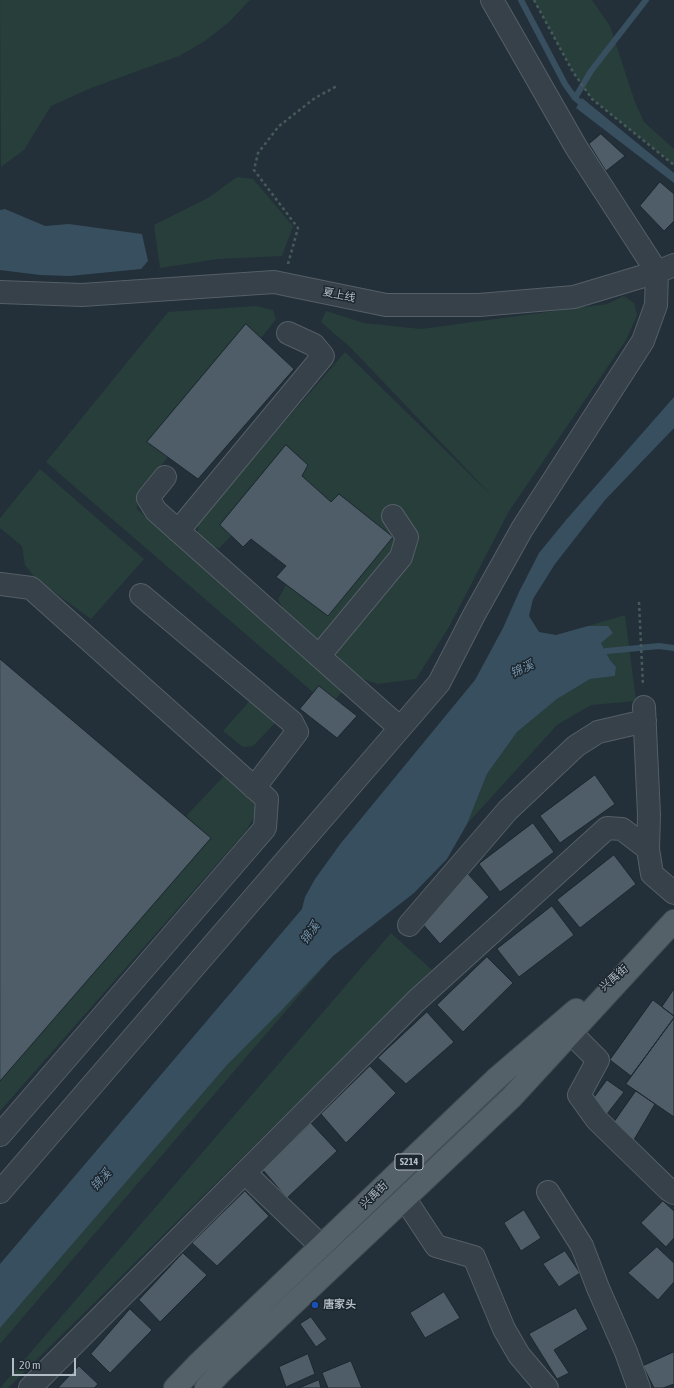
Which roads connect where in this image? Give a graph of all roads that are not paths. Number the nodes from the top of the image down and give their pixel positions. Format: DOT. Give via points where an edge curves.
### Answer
graph roads {
  1 [pos="492,0"];
  2 [pos="666,269"];
  3 [pos="0,292"];
  4 [pos="288,333"];
  5 [pos="165,477"];
  6 [pos="393,516"];
  7 [pos="178,531"];
  8 [pos="0,584"];
  9 [pos="141,594"];
  10 [pos="319,656"];
  11 [pos="400,728"];
  12 [pos="254,788"];
  13 [pos="648,848"];
  14 [pos="674,893"];
  15 [pos="674,921"];
  16 [pos="409,925"];
  17 [pos="652,946"];
  18 [pos="571,1033"];
  19 [pos="0,1135"];
  20 [pos="245,1172"];
  21 [pos="0,1192"];
  22 [pos="548,1192"];
  23 [pos="674,1193"];
  24 [pos="405,1199"];
  25 [pos="321,1246"];
  26 [pos="30,1388"];
  27 [pos="175,1388"];
  28 [pos="206,1388"];
  29 [pos="547,1388"];
  30 [pos="639,1388"];
  1 -- 2 [label="street" via="576,147"];
  2 -- 3 [label="street, 夏上线" via="574,297 479,305 386,305 274,282 82,295"];
  2 -- 11 [label="street" via="643,341 522,529 439,683"];
  4 -- 7 [label="street" via="314,345 323,356"];
  5 -- 7 [label="street" via="148,498 156,511"];
  6 -- 10 [label="street" via="408,537 401,557"];
  7 -- 10 [label="street"];
  8 -- 12 [label="street" via="31,588"];
  9 -- 12 [label="street" via="292,722 297,732"];
  10 -- 11 [label="street"];
  11 -- 21 [label="street"];
  12 -- 19 [label="street" via="267,799 265,828"];
  13 -- 14 [label="street" via="652,874"];
  13 -- 16 [label="street" via="644,714 598,732 576,746 508,810"];
  13 -- 20 [label="street" via="622,829 607,828 416,1001"];
  15 -- 17 [label="main road, 兴禹街 / S214"];
  17 -- 18 [label="main road, 兴禹街 / S214"];
  17 -- 25 [label="main road, 兴禹街 / S214" via="498,1077"];
  18 -- 23 [label="street" via="598,1060 579,1095 597,1120"];
  18 -- 24 [label="main road, 兴禹街 / S214" via="511,1098"];
  20 -- 25 [label="street"];
  20 -- 26 [label="street"];
  22 -- 30 [label="street" via="582,1246"];
  24 -- 28 [label="main road, 兴禹街 / S214"];
  24 -- 29 [label="street" via="436,1246 474,1257 504,1329 519,1355"];
  25 -- 27 [label="main road, 兴禹街 / S214"];
}
